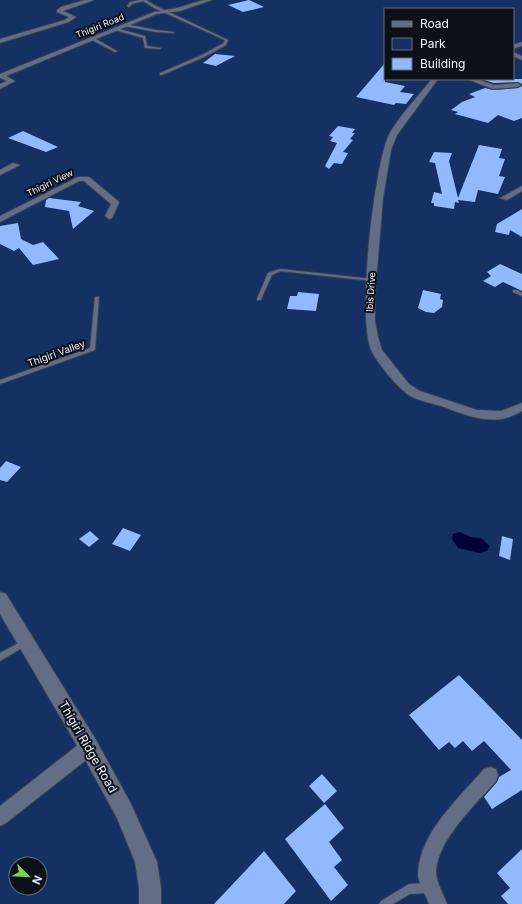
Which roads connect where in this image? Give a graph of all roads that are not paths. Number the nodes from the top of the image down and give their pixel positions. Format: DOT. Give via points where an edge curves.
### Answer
graph roads {
  1 [pos="91,0"];
  2 [pos="144,0"];
  3 [pos="209,0"];
  4 [pos="128,6"];
  5 [pos="166,12"];
  6 [pos="125,25"];
  7 [pos="116,29"];
  8 [pos="173,32"];
  9 [pos="93,39"];
  10 [pos="0,41"];
  11 [pos="160,48"];
  12 [pos="116,51"];
  13 [pos="161,74"];
  14 [pos="0,76"];
  15 [pos="435,80"];
  16 [pos="473,80"];
  17 [pos="518,85"];
  18 [pos="0,87"];
  19 [pos="16,165"];
  20 [pos="0,173"];
  21 [pos="522,188"];
  22 [pos="504,198"];
  23 [pos="109,216"];
  24 [pos="0,219"];
  25 [pos="372,280"];
  26 [pos="515,291"];
  27 [pos="522,294"];
  28 [pos="97,298"];
  29 [pos="259,299"];
  30 [pos="0,382"];
  31 [pos="522,407"];
  32 [pos="0,599"];
  33 [pos="27,642"];
  34 [pos="0,657"];
  35 [pos="89,747"];
  36 [pos="490,775"];
  37 [pos="0,817"];
  38 [pos="434,896"];
  39 [pos="150,904"];
  40 [pos="384,904"];
  1 -- 10 [label="street" via="60,9 59,11 73,17 72,20"];
  2 -- 4 [label="lane"];
  2 -- 5 [label="lane"];
  3 -- 5 [label="street, Thigiri Road"];
  5 -- 6 [label="street, Thigiri Road" via="156,13"];
  5 -- 13 [label="lane" via="227,40 225,44 203,56"];
  6 -- 7 [label="street, Thigiri Road"];
  6 -- 8 [label="lane"];
  7 -- 9 [label="street, Thigiri Road"];
  7 -- 11 [label="lane" via="144,37 149,48"];
  9 -- 12 [label="lane"];
  9 -- 14 [label="street, Thigiri Road"];
  14 -- 18 [label="street" via="12,81"];
  15 -- 25 [label="street, Ibis Drive" via="389,142 379,198"];
  16 -- 17 [label="street" via="493,87"];
  19 -- 20 [label="street"];
  21 -- 22 [label="street"];
  23 -- 24 [label="street, Thigiri View" via="115,204 86,179 78,179"];
  25 -- 29 [label="lane" via="280,270 270,274"];
  25 -- 31 [label="street, Ibis Drive" via="370,321 377,351 405,387 416,394 477,414 502,415"];
  26 -- 27 [label="lane"];
  28 -- 30 [label="lane, Thigiri Valley" via="93,349"];
  32 -- 33 [label="street, Thigiri Ridge Road"];
  33 -- 34 [label="lane"];
  33 -- 35 [label="street, Thigiri Ridge Road"];
  35 -- 37 [label="street"];
  35 -- 39 [label="street, Thigiri Ridge Road" via="124,811 146,862"];
  36 -- 38 [label="street" via="451,820 433,847 427,873"];
  38 -- 40 [label="lane" via="409,889"];
}
